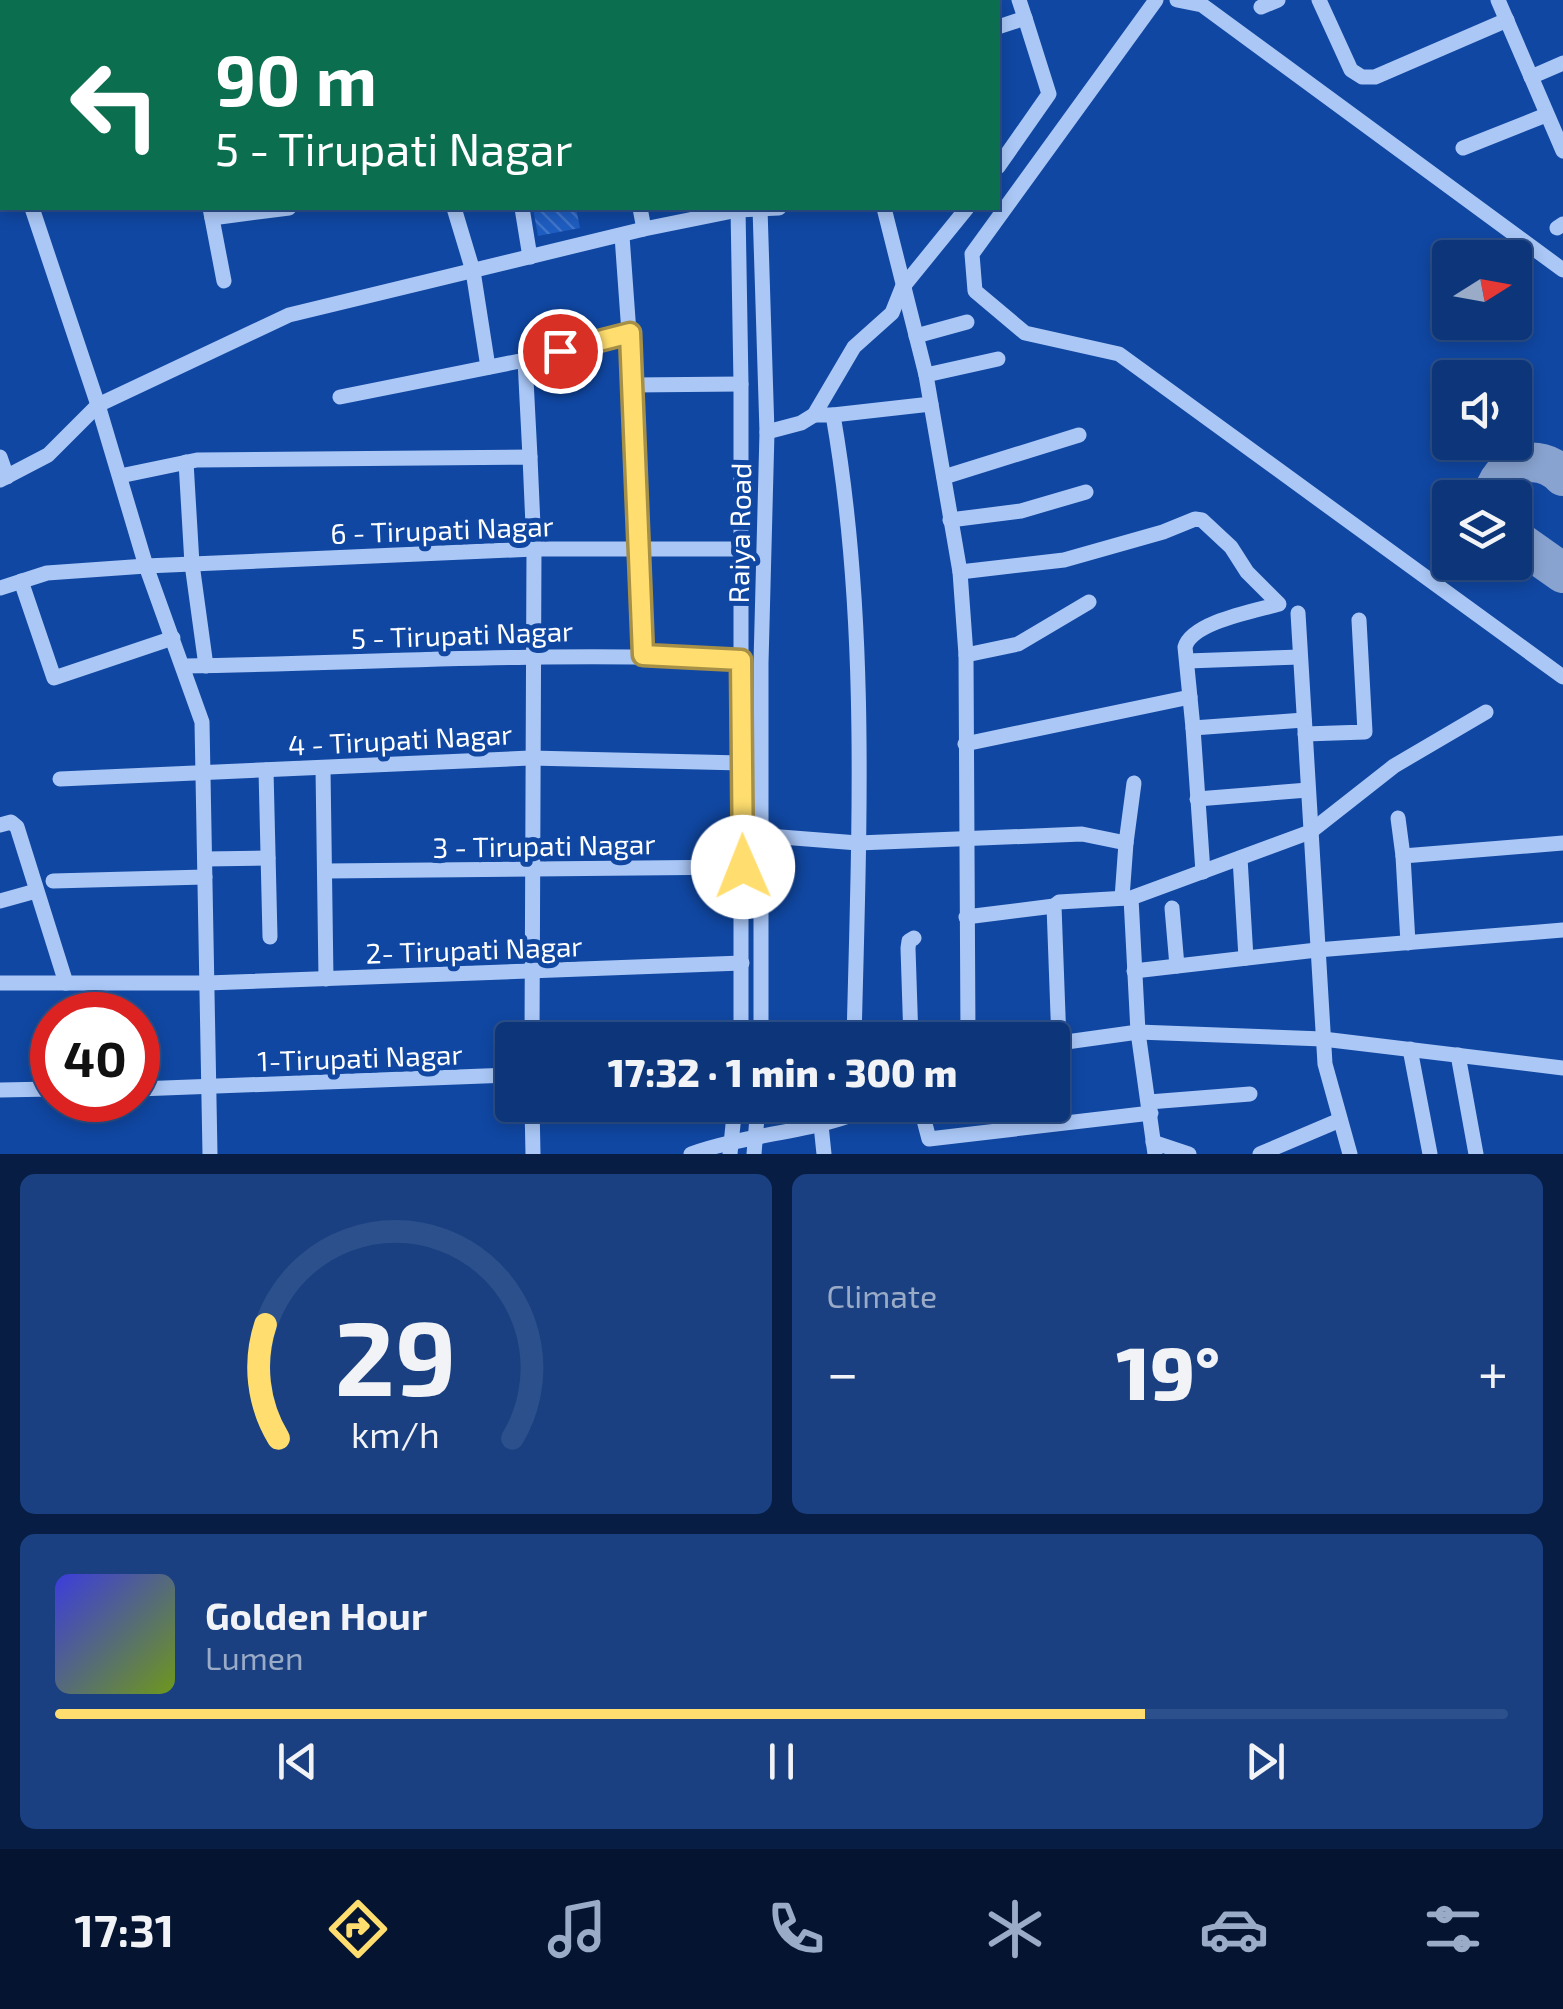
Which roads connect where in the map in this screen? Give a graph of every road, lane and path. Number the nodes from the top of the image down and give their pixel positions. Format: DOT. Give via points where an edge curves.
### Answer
graph roads {
  1 [pos="1019,0"];
  2 [pos="1156,0"];
  3 [pos="1177,0"];
  4 [pos="1278,0"];
  5 [pos="1319,0"];
  6 [pos="1498,0"];
  7 [pos="1261,7"];
  8 [pos="1025,18"];
  9 [pos="1506,20"];
  10 [pos="1000,26"];
  11 [pos="1563,64"];
  12 [pos="1531,77"];
  13 [pos="1546,114"];
  14 [pos="1463,148"];
  15 [pos="1563,151"];
  16 [pos="1000,164"];
  17 [pos="33,210"];
  18 [pos="258,210"];
  19 [pos="455,210"];
  20 [pos="522,210"];
  21 [pos="640,210"];
  22 [pos="733,210"];
  23 [pos="738,210"];
  24 [pos="760,210"];
  25 [pos="884,210"];
  26 [pos="965,210"];
  27 [pos="211,213"];
  28 [pos="644,229"];
  29 [pos="622,236"];
  30 [pos="530,258"];
  31 [pos="1563,270"];
  32 [pos="473,271"];
  33 [pos="224,280"];
  34 [pos="902,288"];
  35 [pos="967,322"];
  36 [pos="630,333"];
  37 [pos="916,336"];
  38 [pos="998,359"];
  39 [pos="525,360"];
  40 [pos="488,367"];
  41 [pos="926,375"];
  42 [pos="742,384"];
  43 [pos="632,385"];
  44 [pos="340,396"];
  45 [pos="931,404"];
  46 [pos="98,405"];
  47 [pos="814,415"];
  48 [pos="834,415"];
  49 [pos="767,432"];
  50 [pos="1079,435"];
  51 [pos="530,456"];
  52 [pos="0,457"];
  53 [pos="186,462"];
  54 [pos="120,476"];
  55 [pos="944,477"];
  56 [pos="3,478"];
  57 [pos="1086,492"];
  58 [pos="950,520"];
  59 [pos="534,549"];
  60 [pos="741,550"];
  61 [pos="637,551"];
  62 [pos="192,564"];
  63 [pos="146,566"];
  64 [pos="960,572"];
  65 [pos="21,581"];
  66 [pos="0,588"];
  67 [pos="1088,602"];
  68 [pos="1298,613"];
  69 [pos="1359,620"];
  70 [pos="174,638"];
  71 [pos="643,655"];
  72 [pos="966,655"];
  73 [pos="533,656"];
  74 [pos="1300,657"];
  75 [pos="741,660"];
  76 [pos="1186,661"];
  77 [pos="184,666"];
  78 [pos="206,666"];
  79 [pos="1563,677"];
  80 [pos="1190,697"];
  81 [pos="1486,712"];
  82 [pos="1304,727"];
  83 [pos="1193,728"];
  84 [pos="966,744"];
  85 [pos="530,758"];
  86 [pos="742,763"];
  87 [pos="323,768"];
  88 [pos="266,770"];
  89 [pos="203,771"];
  90 [pos="60,779"];
  91 [pos="1134,783"];
  92 [pos="1308,790"];
  93 [pos="1197,799"];
  94 [pos="1398,818"];
  95 [pos="0,824"];
  96 [pos="1310,832"];
  97 [pos="742,835"];
  98 [pos="762,835"];
  99 [pos="965,841"];
  100 [pos="858,843"];
  101 [pos="1126,843"];
  102 [pos="1563,843"];
  103 [pos="1403,856"];
  104 [pos="268,858"];
  105 [pos="1240,858"];
  106 [pos="205,859"];
  107 [pos="743,867"];
  108 [pos="326,871"];
  109 [pos="534,871"];
  110 [pos="1203,872"];
  111 [pos="205,877"];
  112 [pos="53,881"];
  113 [pos="36,891"];
  114 [pos="1126,898"];
  115 [pos="0,901"];
  116 [pos="1054,906"];
  117 [pos="1172,908"];
  118 [pos="966,917"];
  119 [pos="1563,930"];
  120 [pos="270,937"];
  121 [pos="914,938"];
  122 [pos="1408,943"];
  123 [pos="1317,950"];
  124 [pos="1246,958"];
  125 [pos="742,963"];
  126 [pos="1178,966"];
  127 [pos="1134,971"];
  128 [pos="532,973"];
  129 [pos="1,980"];
  130 [pos="326,980"];
  131 [pos="66,983"];
  132 [pos="207,983"];
  133 [pos="532,1022"];
  134 [pos="741,1022"];
  135 [pos="761,1022"];
  136 [pos="854,1022"];
  137 [pos="910,1022"];
  138 [pos="968,1022"];
  139 [pos="1056,1022"];
  140 [pos="1138,1032"];
  141 [pos="1323,1039"];
  142 [pos="1070,1041"];
  143 [pos="1410,1049"];
  144 [pos="1458,1055"];
  145 [pos="1563,1068"];
  146 [pos="495,1076"];
  147 [pos="209,1088"];
  148 [pos="30,1089"];
  149 [pos="160,1089"];
  150 [pos="0,1090"];
  151 [pos="1250,1094"];
  152 [pos="1150,1108"];
  153 [pos="1340,1120"];
  154 [pos="532,1122"];
  155 [pos="734,1122"];
  156 [pos="757,1122"];
  157 [pos="829,1122"];
  158 [pos="821,1125"];
  159 [pos="756,1136"];
  160 [pos="931,1146"];
  161 [pos="730,1147"];
  162 [pos="1154,1148"];
  163 [pos="210,1154"];
  164 [pos="533,1154"];
  165 [pos="691,1154"];
  166 [pos="754,1154"];
  167 [pos="824,1154"];
  168 [pos="1189,1154"];
  169 [pos="1260,1154"];
  170 [pos="1350,1154"];
  171 [pos="1430,1154"];
  172 [pos="1476,1154"];
  1 -- 8 [label="street"];
  2 -- 79 [label="street" via="972,254 975,290 1025,333 1119,354"];
  3 -- 31 [label="street" via="1202,5"];
  4 -- 7 [label="street"];
  5 -- 9 [label="street" via="1351,70 1362,77"];
  6 -- 9 [label="street"];
  8 -- 10 [label="street"];
  8 -- 16 [label="street" via="1048,94"];
  9 -- 12 [label="street"];
  11 -- 12 [label="street"];
  12 -- 13 [label="street"];
  13 -- 14 [label="street"];
  13 -- 15 [label="street"];
  17 -- 46 [label="street"];
  18 -- 27 [label="street"];
  19 -- 32 [label="street"];
  20 -- 30 [label="street"];
  21 -- 28 [label="street"];
  22 -- 28 [label="street"];
  23 -- 42 [label="street, Raiya Road"];
  24 -- 49 [label="street, Raiya Road"];
  25 -- 34 [label="street"];
  26 -- 34 [label="street"];
  27 -- 33 [label="street"];
  28 -- 29 [label="street"];
  29 -- 30 [label="street"];
  29 -- 36 [label="street"];
  30 -- 32 [label="street"];
  32 -- 40 [label="street"];
  32 -- 46 [label="street" via="289,315"];
  34 -- 37 [label="street"];
  34 -- 47 [label="street" via="892,313 854,347"];
  35 -- 37 [label="street"];
  36 -- 39 [label="street"];
  36 -- 43 [label="street"];
  37 -- 41 [label="street"];
  38 -- 41 [label="street"];
  39 -- 40 [label="street"];
  39 -- 51 [label="street"];
  40 -- 44 [label="street"];
  41 -- 45 [label="street"];
  42 -- 43 [label="street"];
  42 -- 60 [label="street, Raiya Road"];
  43 -- 61 [label="street"];
  45 -- 48 [label="street"];
  45 -- 55 [label="street"];
  46 -- 54 [label="street"];
  46 -- 56 [label="street" via="48,455"];
  47 -- 48 [label="street"];
  47 -- 49 [label="street"];
  48 -- 100 [label="street" via="855,640"];
  49 -- 98 [label="street, Raiya Road"];
  50 -- 55 [label="street"];
  51 -- 53 [label="street"];
  51 -- 59 [label="street"];
  52 -- 56 [label="street"];
  53 -- 54 [label="street"];
  53 -- 62 [label="street"];
  54 -- 63 [label="street"];
  55 -- 58 [label="street"];
  57 -- 58 [label="street" via="1020,511"];
  58 -- 64 [label="street"];
  59 -- 61 [label="street, 6 - Tirupati Nagar"];
  59 -- 62 [label="street, 6 - Tirupati Nagar"];
  59 -- 73 [label="street"];
  60 -- 61 [label="street, 6 - Tirupati Nagar"];
  60 -- 75 [label="street, Raiya Road"];
  61 -- 71 [label="street"];
  62 -- 63 [label="street, 6 - Tirupati Nagar"];
  62 -- 78 [label="street"];
  63 -- 65 [label="street, 6 - Tirupati Nagar"];
  63 -- 70 [label="street"];
  64 -- 72 [label="street"];
  64 -- 76 [label="street" via="1064,560 1202,520 1279,604 1191,634"];
  65 -- 66 [label="street, 6 - Tirupati Nagar"];
  65 -- 70 [label="street" via="54,678"];
  67 -- 72 [label="street" via="1018,644"];
  68 -- 74 [label="street"];
  69 -- 82 [label="street" via="1366,732"];
  70 -- 77 [label="street"];
  71 -- 73 [label="street, 5 - Tirupati Nagar"];
  71 -- 75 [label="street, 5 - Tirupati Nagar"];
  72 -- 84 [label="street"];
  73 -- 78 [label="street, 5 - Tirupati Nagar"];
  73 -- 85 [label="street"];
  74 -- 76 [label="street"];
  74 -- 82 [label="street"];
  75 -- 86 [label="street, Raiya Road"];
  76 -- 80 [label="street"];
  77 -- 78 [label="street, 5 - Tirupati Nagar"];
  77 -- 89 [label="street" via="202,722"];
  80 -- 83 [label="street"];
  80 -- 84 [label="street"];
  81 -- 96 [label="street" via="1394,766"];
  82 -- 83 [label="street"];
  82 -- 92 [label="street"];
  83 -- 93 [label="street"];
  84 -- 99 [label="street"];
  85 -- 86 [label="street, 4 - Tirupati Nagar"];
  85 -- 87 [label="street, 4 - Tirupati Nagar"];
  85 -- 109 [label="street"];
  86 -- 97 [label="street, Raiya Road"];
  87 -- 88 [label="street, 4 - Tirupati Nagar"];
  87 -- 108 [label="street"];
  88 -- 89 [label="street, 4 - Tirupati Nagar"];
  88 -- 104 [label="street"];
  89 -- 90 [label="street, 4 - Tirupati Nagar"];
  89 -- 106 [label="street"];
  91 -- 101 [label="street"];
  92 -- 93 [label="street"];
  92 -- 96 [label="street"];
  93 -- 110 [label="street"];
  94 -- 103 [label="street"];
  95 -- 113 [label="street" via="17,827"];
  96 -- 105 [label="street"];
  96 -- 123 [label="street"];
  97 -- 98 [label="street"];
  97 -- 107 [label="street, Raiya Road"];
  98 -- 100 [label="street"];
  98 -- 135 [label="street, Raiya Road"];
  99 -- 100 [label="street"];
  99 -- 101 [label="street" via="1082,834"];
  99 -- 118 [label="street"];
  100 -- 136 [label="street"];
  101 -- 114 [label="street"];
  102 -- 103 [label="street"];
  103 -- 122 [label="street"];
  104 -- 106 [label="street"];
  104 -- 120 [label="street"];
  105 -- 110 [label="street"];
  105 -- 124 [label="street"];
  106 -- 111 [label="street"];
  107 -- 109 [label="street, 3 - Tirupati Nagar"];
  107 -- 125 [label="street, Raiya Road"];
  108 -- 109 [label="street, 3 - Tirupati Nagar"];
  108 -- 130 [label="street"];
  109 -- 128 [label="street"];
  110 -- 114 [label="street"];
  111 -- 112 [label="street"];
  111 -- 132 [label="street"];
  113 -- 115 [label="street"];
  113 -- 131 [label="street"];
  114 -- 116 [label="street"];
  114 -- 127 [label="street"];
  116 -- 118 [label="street"];
  116 -- 139 [label="street"];
  117 -- 126 [label="street"];
  118 -- 138 [label="street"];
  119 -- 122 [label="street"];
  121 -- 137 [label="street" via="908,942"];
  122 -- 123 [label="street"];
  123 -- 124 [label="street"];
  123 -- 141 [label="street"];
  124 -- 126 [label="street"];
  125 -- 128 [label="street, 2- Tirupati Nagar"];
  125 -- 134 [label="street, Raiya Road"];
  126 -- 127 [label="street"];
  127 -- 140 [label="street"];
  128 -- 130 [label="street, 2- Tirupati Nagar"];
  128 -- 133 [label="street"];
  129 -- 131 [label="street, 2- Tirupati Nagar"];
  130 -- 132 [label="street, 2- Tirupati Nagar"];
  131 -- 132 [label="street, 2- Tirupati Nagar"];
  132 -- 147 [label="street"];
  140 -- 141 [label="street"];
  140 -- 142 [label="street"];
  140 -- 152 [label="street"];
  141 -- 143 [label="street"];
  141 -- 153 [label="street"];
  143 -- 144 [label="street"];
  143 -- 171 [label="street"];
  144 -- 145 [label="street"];
  144 -- 172 [label="street"];
  146 -- 147 [label="street, 1-Tirupati Nagar"];
  147 -- 149 [label="street, 1-Tirupati Nagar"];
  147 -- 163 [label="street"];
  148 -- 150 [label="street"];
  151 -- 152 [label="street"];
  152 -- 160 [label="street"];
  152 -- 162 [label="street"];
  153 -- 169 [label="street"];
  153 -- 170 [label="street"];
  154 -- 164 [label="street"];
  155 -- 161 [label="street"];
  156 -- 159 [label="street"];
  157 -- 158 [label="street"];
  158 -- 159 [label="street"];
  158 -- 167 [label="street"];
  159 -- 161 [label="street"];
  159 -- 166 [label="street"];
  161 -- 165 [label="street"];
  162 -- 168 [label="street"];
}
